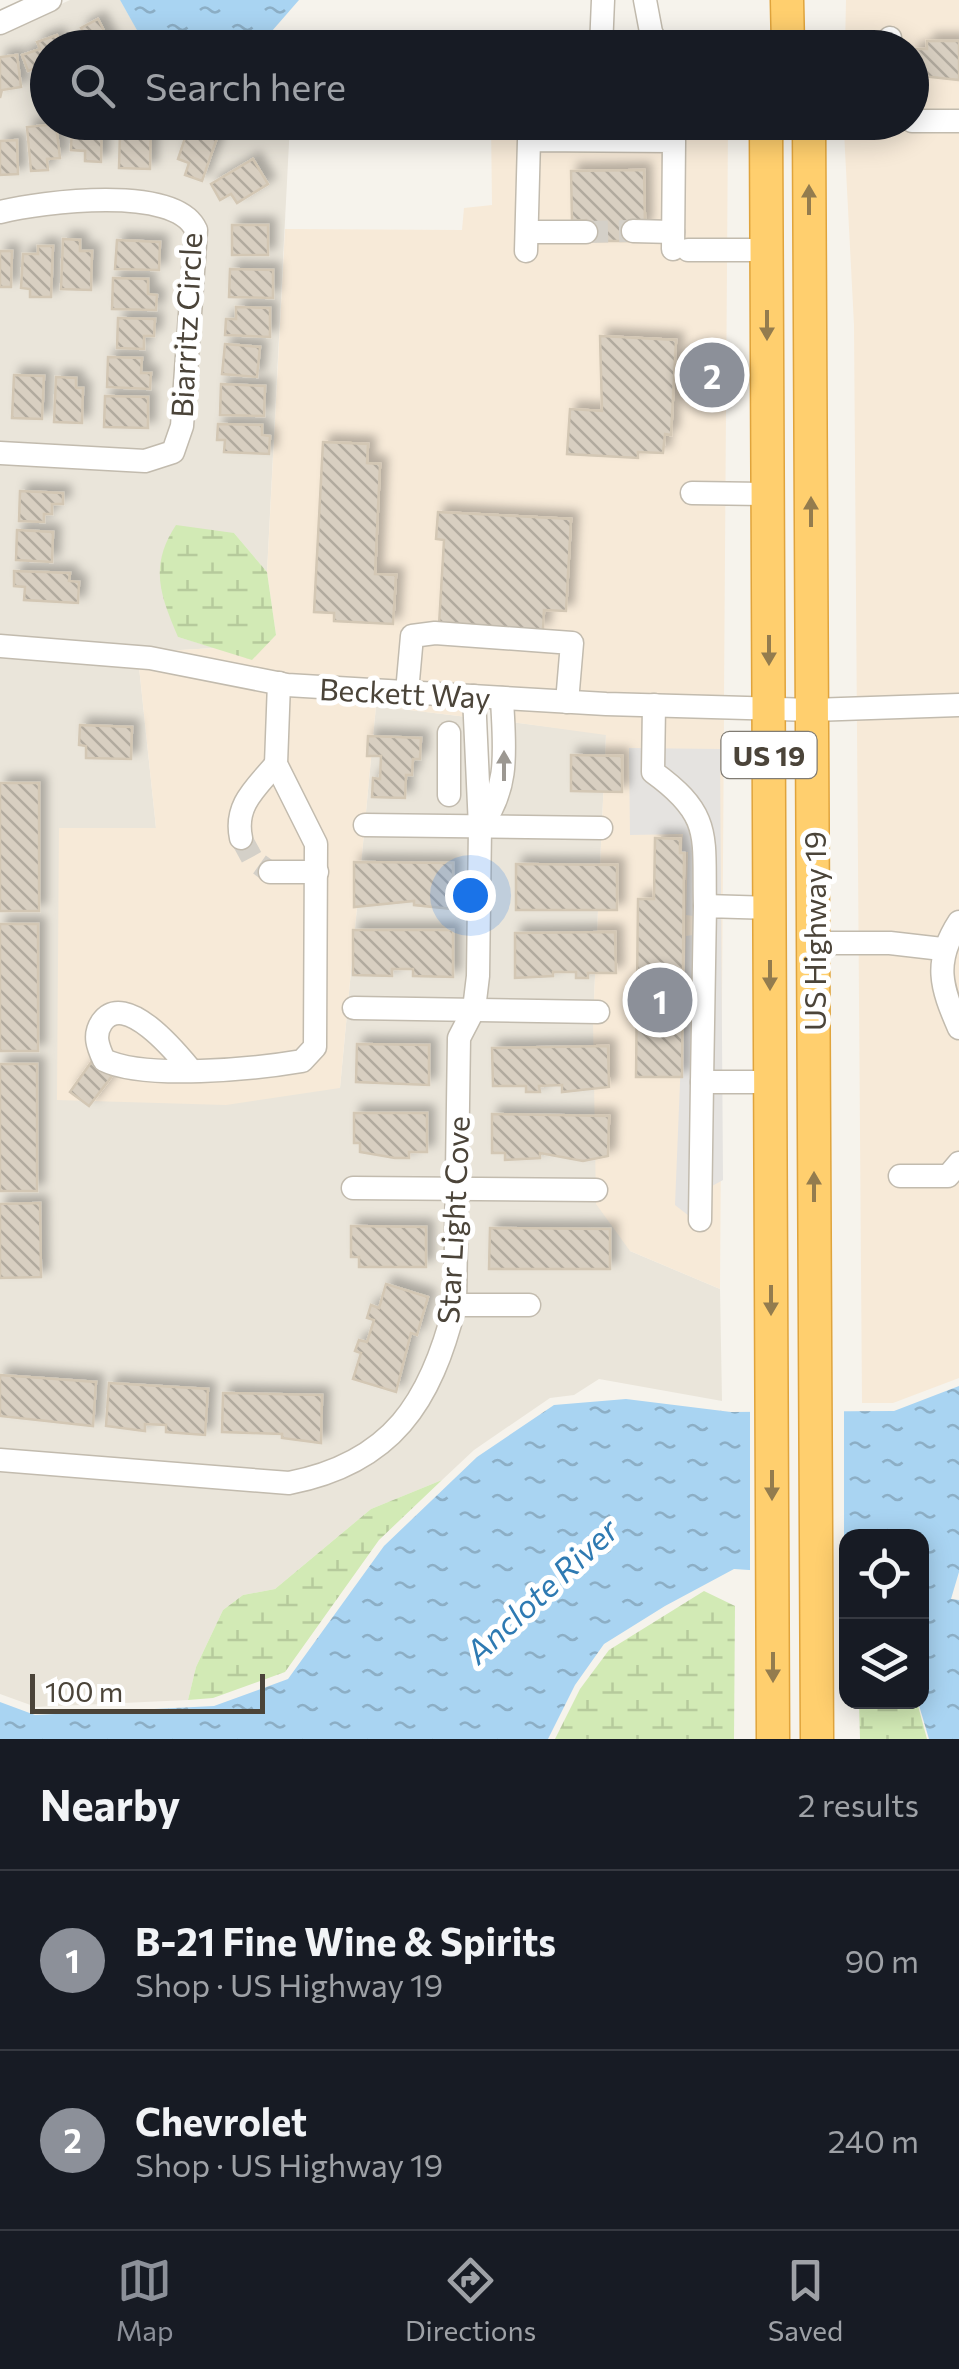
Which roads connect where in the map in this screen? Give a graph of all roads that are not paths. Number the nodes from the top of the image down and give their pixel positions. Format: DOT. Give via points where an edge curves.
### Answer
graph roads {
  1 [pos="50,0"];
  2 [pos="602,0"];
  3 [pos="645,0"];
  4 [pos="765,0"];
  5 [pos="787,0"];
  6 [pos="809,0"];
  7 [pos="0,23"];
  8 [pos="601,30"];
  9 [pos="651,30"];
  10 [pos="766,30"];
  11 [pos="788,30"];
  12 [pos="809,30"];
  13 [pos="929,121"];
  14 [pos="959,121"];
  15 [pos="529,140"];
  16 [pos="675,140"];
  17 [pos="766,140"];
  18 [pos="808,140"];
  19 [pos="0,212"];
  20 [pos="633,231"];
  21 [pos="586,232"];
  22 [pos="678,243"];
  23 [pos="766,250"];
  24 [pos="0,452"];
  25 [pos="692,493"];
  26 [pos="768,494"];
  27 [pos="0,646"];
  28 [pos="278,683"];
  29 [pos="407,692"];
  30 [pos="474,696"];
  31 [pos="502,698"];
  32 [pos="567,702"];
  33 [pos="654,705"];
  34 [pos="959,705"];
  35 [pos="769,709"];
  36 [pos="812,710"];
  37 [pos="476,756"];
  38 [pos="276,764"];
  39 [pos="448,795"];
  40 [pos="365,826"];
  41 [pos="480,827"];
  42 [pos="601,828"];
  43 [pos="240,838"];
  44 [pos="270,872"];
  45 [pos="317,872"];
  46 [pos="706,906"];
  47 [pos="770,908"];
  48 [pos="959,922"];
  49 [pos="813,943"];
  50 [pos="942,949"];
  51 [pos="354,1008"];
  52 [pos="474,1009"];
  53 [pos="598,1012"];
  54 [pos="959,1028"];
  55 [pos="190,1068"];
  56 [pos="702,1082"];
  57 [pos="770,1082"];
  58 [pos="959,1163"];
  59 [pos="900,1176"];
  60 [pos="353,1188"];
  61 [pos="456,1188"];
  62 [pos="596,1190"];
  63 [pos="700,1220"];
  64 [pos="529,1304"];
  65 [pos="454,1306"];
  66 [pos="0,1460"];
  67 [pos="773,1739"];
  68 [pos="817,1739"];
  1 -- 7 [label="street"];
  2 -- 8 [label="street"];
  3 -- 9 [label="street"];
  4 -- 10 [label="highway"];
  5 -- 11 [label="highway"];
  6 -- 12 [label="highway"];
  13 -- 14 [label="street"];
  15 -- 21 [label="street" via="526,241"];
  16 -- 22 [label="street"];
  17 -- 23 [label="highway, US Highway 19 / US 19"];
  36 -- 18 [label="highway, US Highway 19 / US 19, one-way"];
  19 -- 24 [label="street, Biarritz Circle" via="78,198 159,206 183,213 196,230 182,426 173,452 146,461"];
  20 -- 22 [label="street"];
  22 -- 23 [label="street"];
  23 -- 26 [label="highway, US Highway 19 / US 19, one-way"];
  25 -- 26 [label="street"];
  26 -- 35 [label="highway, US Highway 19 / US 19, one-way"];
  27 -- 28 [label="street, Beckett Way" via="150,658"];
  28 -- 29 [label="street, Beckett Way"];
  28 -- 38 [label="street"];
  29 -- 30 [label="street, Beckett Way"];
  29 -- 32 [label="street" via="412,636 435,633 572,643"];
  30 -- 31 [label="street, Beckett Way"];
  30 -- 37 [label="street, Star Light Cove"];
  31 -- 32 [label="street, Beckett Way"];
  41 -- 31 [label="street, Star Light Cove, one-way" via="504,780"];
  32 -- 33 [label="street, Beckett Way"];
  33 -- 35 [label="street, Beckett Way"];
  33 -- 46 [label="street" via="654,772 682,792 703,823"];
  34 -- 36 [label="street, Beckett Way"];
  35 -- 36 [label="street, Beckett Way"];
  35 -- 47 [label="highway, US Highway 19 / US 19"];
  36 -- 49 [label="highway, US Highway 19 / US 19"];
  37 -- 39 [label="street" via="449,745"];
  37 -- 41 [label="street, Star Light Cove"];
  38 -- 43 [label="street" via="242,804"];
  38 -- 45 [label="street" via="316,844"];
  40 -- 41 [label="street"];
  41 -- 42 [label="street"];
  41 -- 52 [label="street, Star Light Cove"];
  44 -- 45 [label="street"];
  45 -- 55 [label="street" via="314,1047 302,1062"];
  46 -- 47 [label="street"];
  46 -- 56 [label="street"];
  47 -- 57 [label="highway, US Highway 19 / US 19, one-way"];
  48 -- 50 [label="street"];
  49 -- 50 [label="street"];
  68 -- 49 [label="highway, US Highway 19 / US 19, one-way"];
  50 -- 54 [label="street" via="944,994"];
  51 -- 52 [label="street"];
  52 -- 53 [label="street"];
  52 -- 61 [label="street, Star Light Cove" via="459,1038"];
  56 -- 57 [label="street"];
  56 -- 63 [label="street"];
  57 -- 67 [label="highway, US Highway 19 / US 19, one-way"];
  58 -- 59 [label="street" via="948,1176"];
  60 -- 61 [label="street"];
  61 -- 62 [label="street"];
  61 -- 65 [label="street, Star Light Cove"];
  64 -- 65 [label="street"];
  65 -- 66 [label="street, Star Light Cove" via="445,1344 410,1419 390,1438 319,1477 289,1483"];
}
